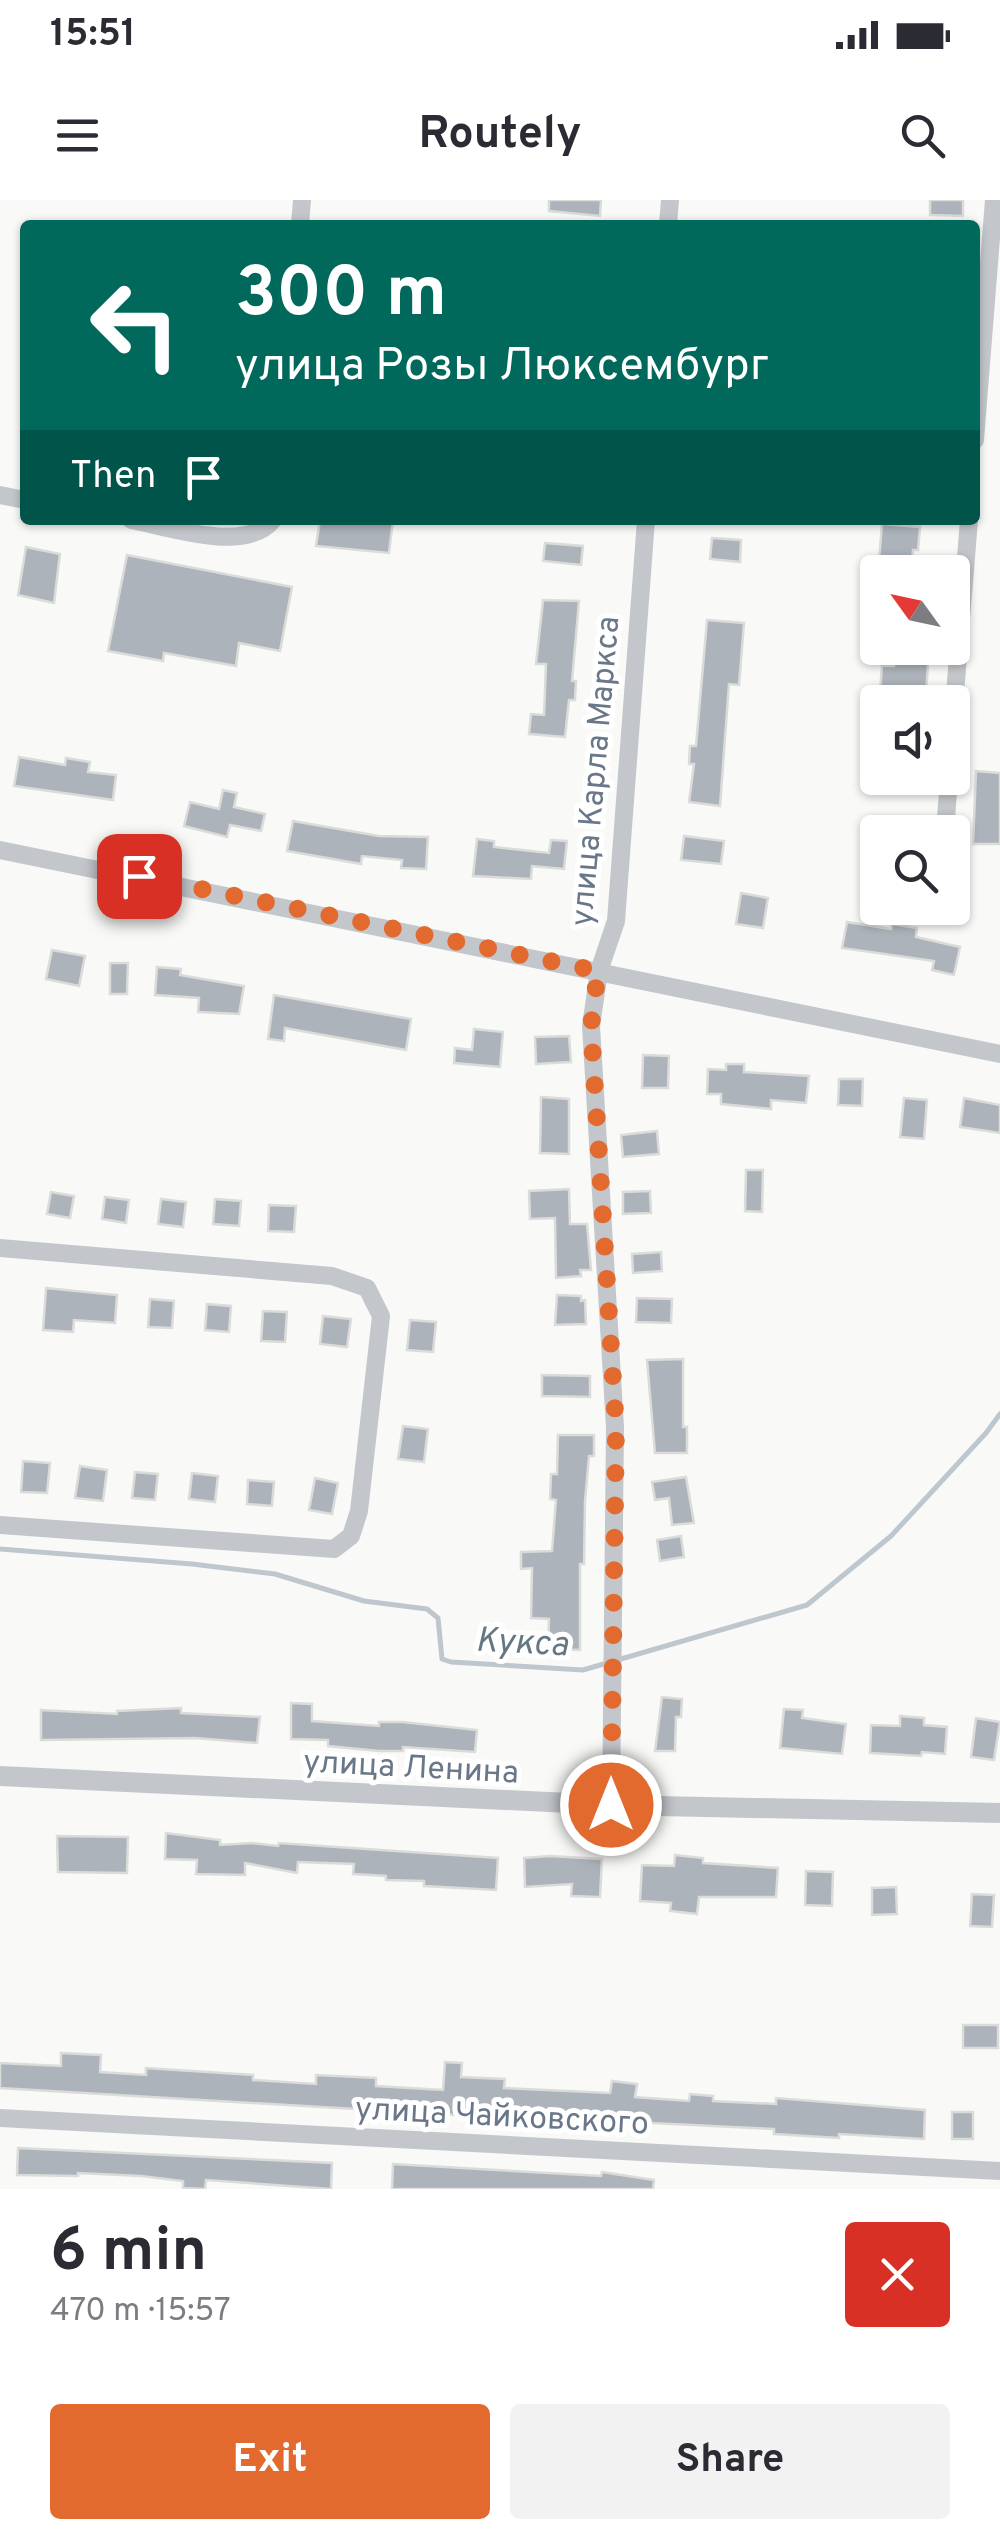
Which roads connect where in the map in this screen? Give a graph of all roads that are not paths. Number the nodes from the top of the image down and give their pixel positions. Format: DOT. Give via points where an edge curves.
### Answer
graph roads {
  1 [pos="994,200"];
  2 [pos="980,377"];
  3 [pos="158,525"];
  4 [pos="266,525"];
  5 [pos="646,525"];
  6 [pos="969,525"];
  7 [pos="956,685"];
  8 [pos="0,850"];
  9 [pos="598,971"];
  10 [pos="1000,1054"];
  11 [pos="0,1248"];
  12 [pos="0,1525"];
  13 [pos="0,1776"];
  14 [pos="611,1805"];
  15 [pos="1000,1814"];
  16 [pos="0,2118"];
  17 [pos="1000,2172"];
  1 -- 2 [label="street"];
  3 -- 4 [label="street" via="250,537"];
  5 -- 9 [label="street, улица Карла Маркса" via="616,921"];
  6 -- 7 [label="street"];
  8 -- 9 [label="street"];
  9 -- 10 [label="street"];
  9 -- 14 [label="street, улица Карла Маркса" via="591,1026 616,1427"];
  11 -- 12 [label="street" via="332,1276 366,1288 381,1316 359,1511 351,1536 334,1548"];
  13 -- 14 [label="street, улица Ленина"];
  14 -- 15 [label="street, улица Ленина"];
  16 -- 17 [label="street, улица Чайковского"];
}
